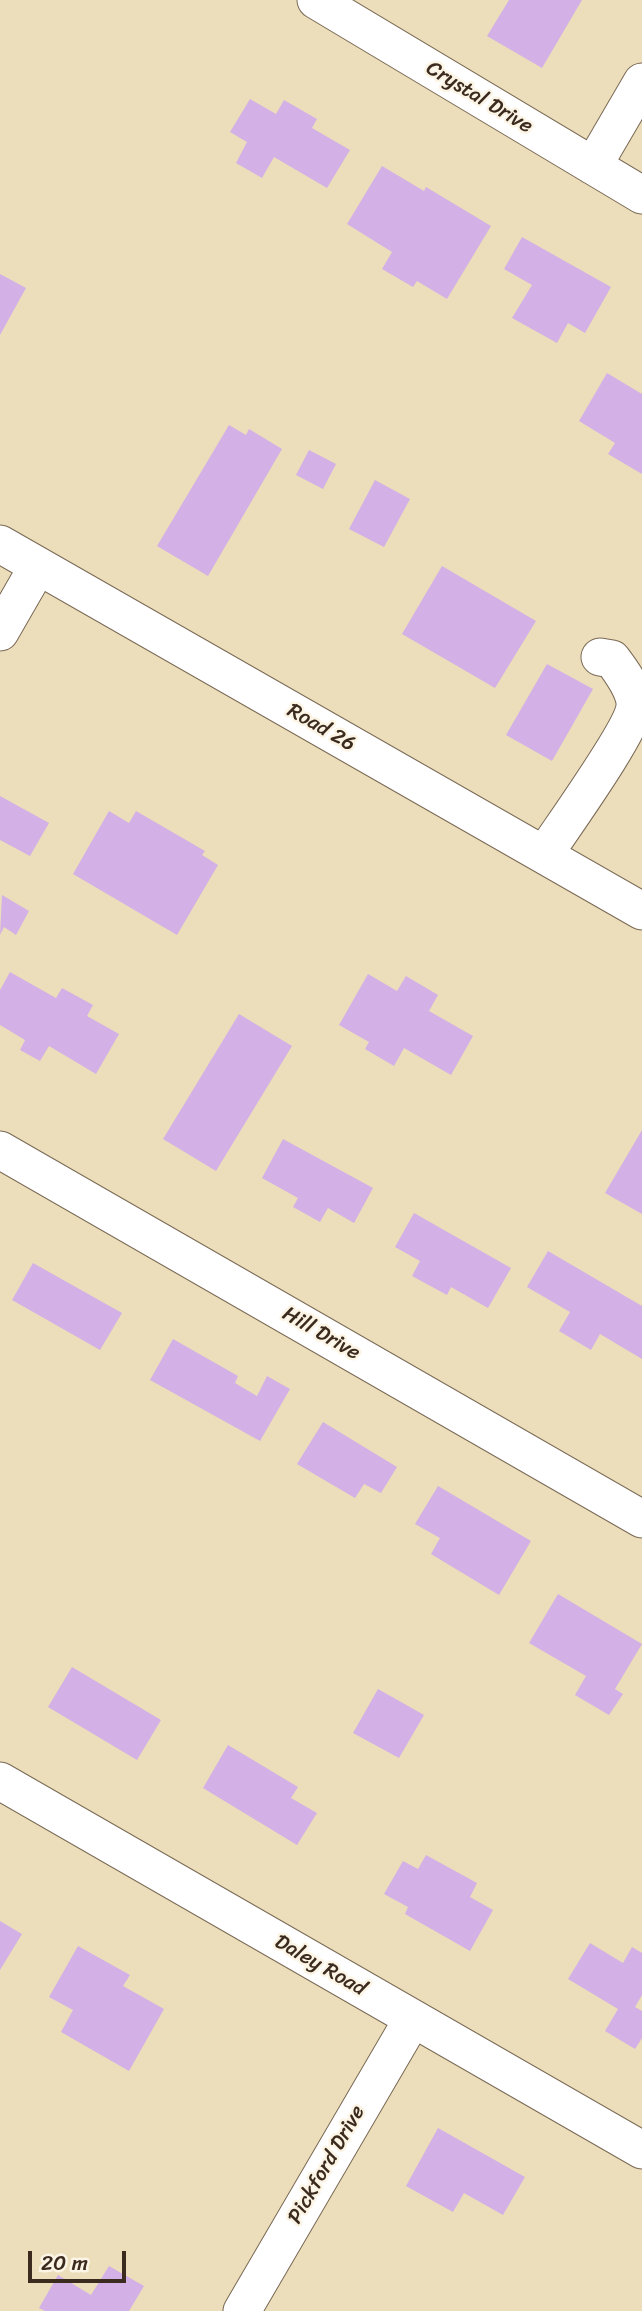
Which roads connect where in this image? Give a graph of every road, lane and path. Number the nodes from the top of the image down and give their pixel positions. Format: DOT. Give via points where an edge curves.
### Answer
graph roads {
  1 [pos="316,0"];
  2 [pos="642,82"];
  3 [pos="593,166"];
  4 [pos="642,195"];
  5 [pos="0,544"];
  6 [pos="38,566"];
  7 [pos="0,632"];
  8 [pos="600,657"];
  9 [pos="544,855"];
  10 [pos="642,911"];
  11 [pos="0,1150"];
  12 [pos="642,1519"];
  13 [pos="0,1781"];
  14 [pos="412,2020"];
  15 [pos="642,2150"];
  16 [pos="242,2311"];
  1 -- 3 [label="street, Crystal Drive"];
  2 -- 3 [label="street"];
  3 -- 4 [label="street, Crystal Drive"];
  5 -- 6 [label="street, Road 26"];
  6 -- 7 [label="street"];
  6 -- 9 [label="street, Road 26"];
  8 -- 9 [label="street" via="612,659 625,676 635,703 627,728"];
  9 -- 10 [label="street, Road 26"];
  11 -- 12 [label="street, Hill Drive"];
  13 -- 14 [label="street, Daley Road"];
  14 -- 15 [label="street, Daley Road"];
  14 -- 16 [label="street, Pickford Drive"];
}
